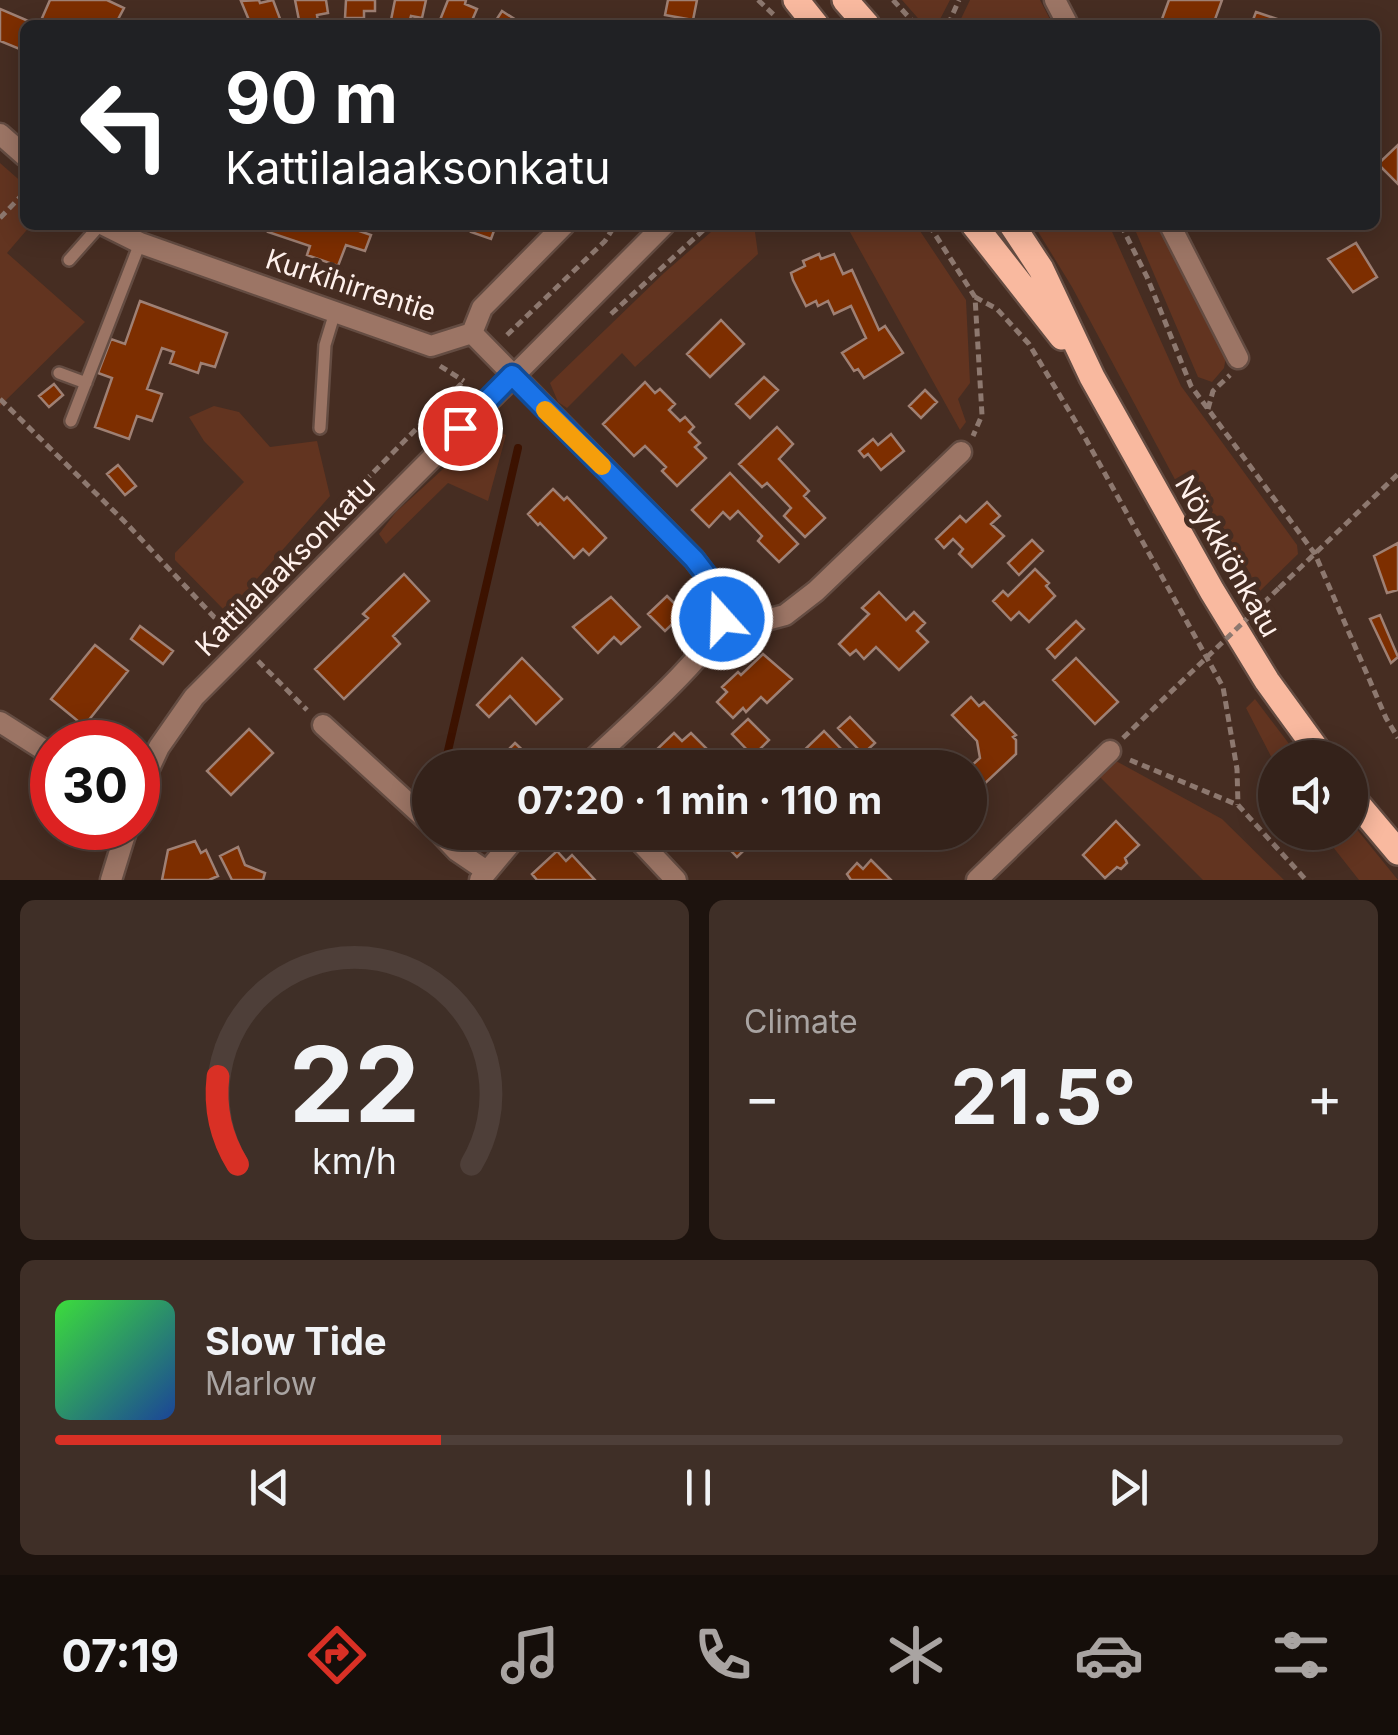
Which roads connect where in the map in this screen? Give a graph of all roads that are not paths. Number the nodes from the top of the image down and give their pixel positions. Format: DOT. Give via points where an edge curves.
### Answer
graph roads {
  1 [pos="796,0"];
  2 [pos="846,0"];
  3 [pos="812,20"];
  4 [pos="862,20"];
  5 [pos="0,134"];
  6 [pos="20,152"];
  7 [pos="97,230"];
  8 [pos="113,230"];
  9 [pos="559,230"];
  10 [pos="659,230"];
  11 [pos="978,230"];
  12 [pos="1015,230"];
  13 [pos="1173,230"];
  14 [pos="140,243"];
  15 [pos="69,260"];
  16 [pos="335,312"];
  17 [pos="472,333"];
  18 [pos="1238,358"];
  19 [pos="59,372"];
  20 [pos="512,375"];
  21 [pos="1092,377"];
  22 [pos="86,383"];
  23 [pos="72,421"];
  24 [pos="320,428"];
  25 [pos="961,452"];
  26 [pos="722,619"];
  27 [pos="0,722"];
  28 [pos="323,726"];
  29 [pos="1310,740"];
  30 [pos="30,741"];
  31 [pos="160,746"];
  32 [pos="603,750"];
  33 [pos="1110,751"];
  34 [pos="412,807"];
  35 [pos="1368,816"];
  36 [pos="120,850"];
  37 [pos="456,850"];
  38 [pos="504,850"];
  39 [pos="648,850"];
  40 [pos="1398,852"];
  41 [pos="482,875"];
  42 [pos="111,880"];
  43 [pos="676,880"];
  44 [pos="977,880"];
  1 -- 3 [label="main road"];
  2 -- 4 [label="main road"];
  5 -- 6 [label="street"];
  7 -- 15 [label="lane"];
  8 -- 14 [label="street, Kurkihirrentie"];
  9 -- 17 [label="street" via="482,308"];
  10 -- 20 [label="street, Kattilalaaksonkatu"];
  11 -- 21 [label="main road, Nöykkiönkatu"];
  12 -- 21 [label="main road, Nöykkiönkatu"];
  13 -- 18 [label="street"];
  14 -- 16 [label="street, Kurkihirrentie"];
  14 -- 22 [label="lane"];
  16 -- 17 [label="street, Kurkihirrentie" via="431,346"];
  16 -- 24 [label="lane" via="325,345"];
  17 -- 20 [label="street"];
  19 -- 22 [label="lane"];
  20 -- 26 [label="street" via="694,559 714,585"];
  20 -- 31 [label="street, Kattilalaaksonkatu" via="236,639"];
  21 -- 29 [label="main road, Nöykkiönkatu" via="1221,606"];
  22 -- 23 [label="lane"];
  25 -- 26 [label="street" via="785,615 759,622"];
  26 -- 32 [label="street" via="693,662"];
  27 -- 30 [label="street"];
  28 -- 34 [label="street"];
  33 -- 44 [label="street"];
  35 -- 40 [label="main road"];
  36 -- 42 [label="street"];
  37 -- 41 [label="street"];
  38 -- 41 [label="street"];
  39 -- 43 [label="street"];
}
